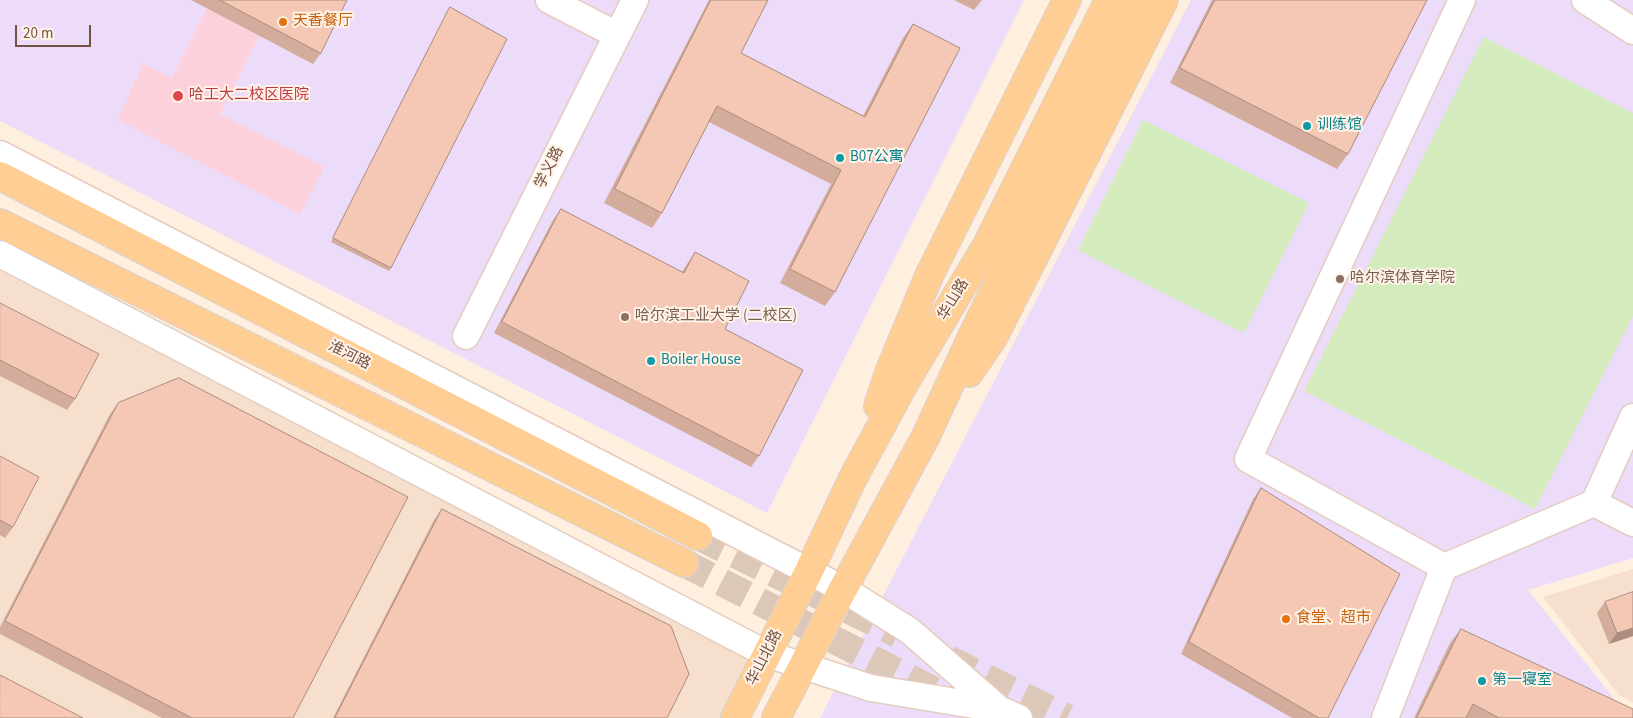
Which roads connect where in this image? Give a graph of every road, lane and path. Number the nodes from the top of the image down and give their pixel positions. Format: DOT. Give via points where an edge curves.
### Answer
graph roads {
  1 [pos="549,0"];
  2 [pos="635,0"];
  3 [pos="1067,0"];
  4 [pos="1109,0"];
  5 [pos="1137,0"];
  6 [pos="1164,0"];
  7 [pos="1462,0"];
  8 [pos="1585,0"];
  9 [pos="1633,31"];
  10 [pos="617,35"];
  11 [pos="0,154"];
  12 [pos="0,176"];
  13 [pos="0,223"];
  14 [pos="0,254"];
  15 [pos="466,336"];
  16 [pos="1633,417"];
  17 [pos="926,436"];
  18 [pos="853,478"];
  19 [pos="1594,503"];
  20 [pos="1633,523"];
  21 [pos="698,536"];
  22 [pos="684,563"];
  23 [pos="1444,567"];
  24 [pos="809,571"];
  25 [pos="843,589"];
  26 [pos="795,598"];
  27 [pos="767,654"];
  28 [pos="803,666"];
  29 [pos="1009,713"];
  30 [pos="735,718"];
  31 [pos="776,718"];
  32 [pos="1385,718"];
  1 -- 10 [label="street"];
  2 -- 10 [label="street, 学义路"];
  3 -- 18 [label="main road" via="929,276 890,370"];
  4 -- 18 [label="main road, 华山路" via="987,245 905,382"];
  5 -- 17 [label="main road"];
  6 -- 17 [label="main road" via="993,338"];
  7 -- 23 [label="street" via="1248,459"];
  8 -- 9 [label="street"];
  10 -- 15 [label="street, 学义路"];
  11 -- 24 [label="street"];
  12 -- 21 [label="main road, 淮河路"];
  13 -- 22 [label="main road"];
  14 -- 27 [label="street"];
  16 -- 19 [label="street"];
  17 -- 25 [label="main road"];
  18 -- 24 [label="main road, 华山路"];
  19 -- 20 [label="street"];
  19 -- 23 [label="street"];
  23 -- 32 [label="street"];
  24 -- 25 [label="street"];
  24 -- 26 [label="main road, 华山路"];
  25 -- 28 [label="main road"];
  25 -- 29 [label="street" via="910,630"];
  26 -- 27 [label="main road, 华山北路"];
  27 -- 28 [label="street"];
  27 -- 30 [label="main road, 华山北路"];
  28 -- 29 [label="street" via="871,688"];
  28 -- 31 [label="main road"];
}
